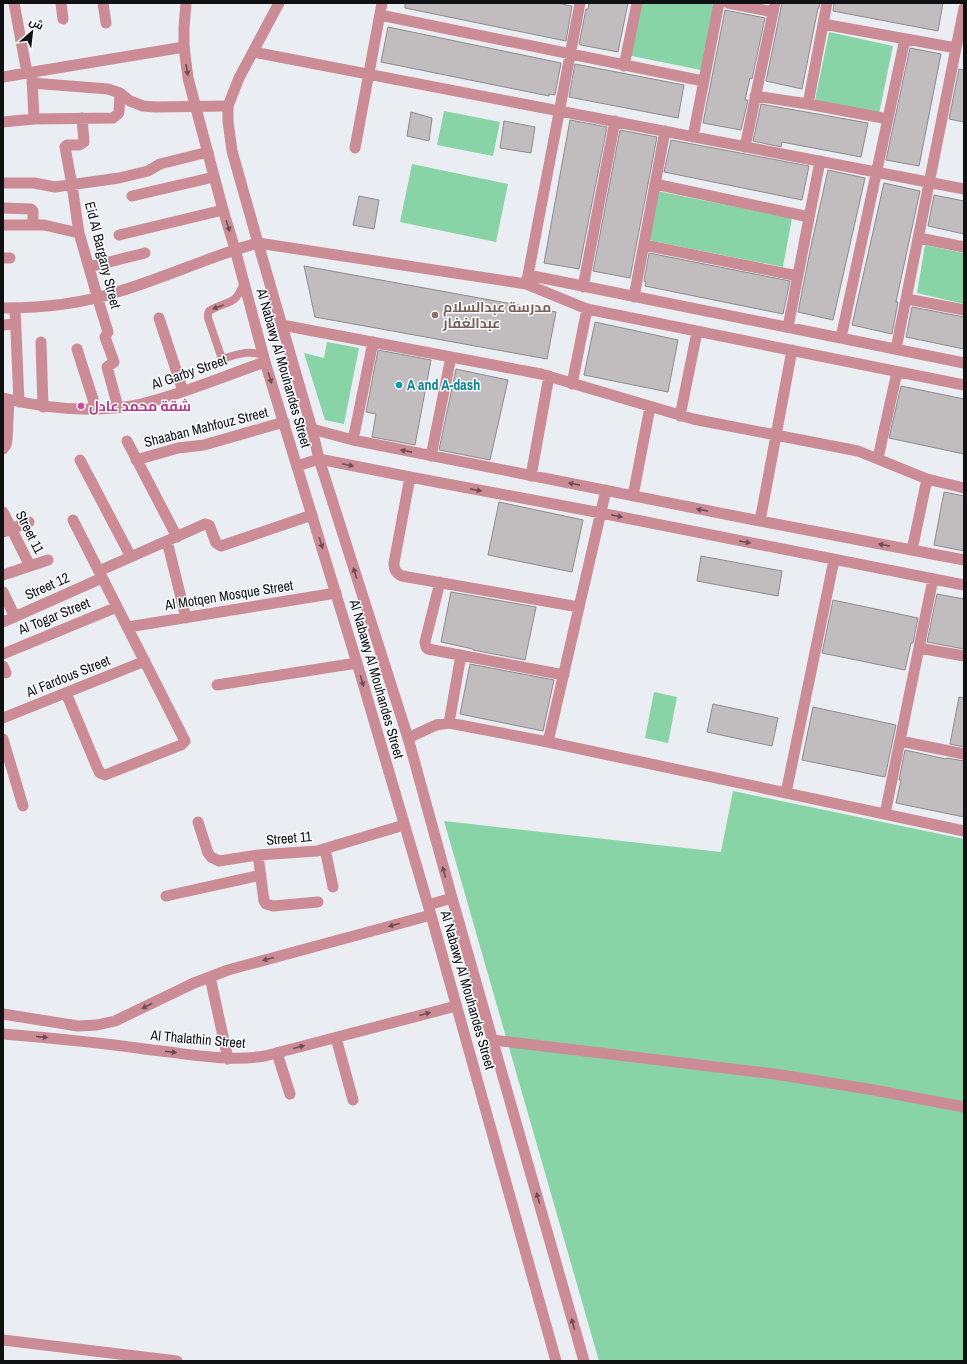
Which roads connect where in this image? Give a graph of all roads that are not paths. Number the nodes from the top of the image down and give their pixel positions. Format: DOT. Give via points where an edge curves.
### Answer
graph roads {
  1 [pos="14,3"];
  2 [pos="61,3"];
  3 [pos="103,3"];
  4 [pos="186,3"];
  5 [pos="279,3"];
  6 [pos="382,3"];
  7 [pos="580,3"];
  8 [pos="637,3"];
  9 [pos="719,3"];
  10 [pos="728,3"];
  11 [pos="828,3"];
  12 [pos="774,7"];
  13 [pos="964,8"];
  14 [pos="380,15"];
  15 [pos="62,19"];
  16 [pos="106,23"];
  17 [pos="823,24"];
  18 [pos="905,39"];
  19 [pos="184,47"];
  20 [pos="956,48"];
  21 [pos="253,52"];
  22 [pos="570,54"];
  23 [pos="624,66"];
  24 [pos="368,74"];
  25 [pos="30,76"];
  26 [pos="3,77"];
  27 [pos="702,81"];
  28 [pos="120,93"];
  29 [pos="756,96"];
  30 [pos="808,104"];
  31 [pos="228,106"];
  32 [pos="197,107"];
  33 [pos="559,111"];
  34 [pos="82,118"];
  35 [pos="34,119"];
  36 [pos="888,119"];
  37 [pos="615,121"];
  38 [pos="3,122"];
  39 [pos="664,131"];
  40 [pos="693,137"];
  41 [pos="745,147"];
  42 [pos="355,148"];
  43 [pos="208,152"];
  44 [pos="820,161"];
  45 [pos="877,172"];
  46 [pos="214,177"];
  47 [pos="929,182"];
  48 [pos="3,183"];
  49 [pos="655,184"];
  50 [pos="72,185"];
  51 [pos="964,189"];
  52 [pos="132,196"];
  53 [pos="3,208"];
  54 [pos="223,210"];
  55 [pos="809,217"];
  56 [pos="3,224"];
  57 [pos="33,224"];
  58 [pos="79,233"];
  59 [pos="119,235"];
  60 [pos="919,238"];
  61 [pos="258,243"];
  62 [pos="644,245"];
  63 [pos="964,247"];
  64 [pos="235,249"];
  65 [pos="145,253"];
  66 [pos="89,267"];
  67 [pos="798,276"];
  68 [pos="527,280"];
  69 [pos="244,282"];
  70 [pos="583,287"];
  71 [pos="98,297"];
  72 [pos="634,297"];
  73 [pos="907,299"];
  74 [pos="3,308"];
  75 [pos="15,308"];
  76 [pos="587,309"];
  77 [pos="964,310"];
  78 [pos="159,318"];
  79 [pos="15,324"];
  80 [pos="3,325"];
  81 [pos="282,325"];
  82 [pos="788,327"];
  83 [pos="697,332"];
  84 [pos="842,338"];
  85 [pos="41,342"];
  86 [pos="373,342"];
  87 [pos="77,349"];
  88 [pos="896,349"];
  89 [pos="792,350"];
  90 [pos="451,357"];
  91 [pos="264,358"];
  92 [pos="964,363"];
  93 [pos="897,372"];
  94 [pos="549,376"];
  95 [pos="572,384"];
  96 [pos="964,385"];
  97 [pos="183,391"];
  98 [pos="10,400"];
  99 [pos="43,407"];
  100 [pos="118,407"];
  101 [pos="650,407"];
  102 [pos="96,409"];
  103 [pos="680,416"];
  104 [pos="284,422"];
  105 [pos="312,429"];
  106 [pos="776,435"];
  107 [pos="353,440"];
  108 [pos="127,441"];
  109 [pos="3,449"];
  110 [pos="431,456"];
  111 [pos="878,458"];
  112 [pos="320,459"];
  113 [pos="80,460"];
  114 [pos="136,460"];
  115 [pos="297,466"];
  116 [pos="531,476"];
  117 [pos="410,477"];
  118 [pos="927,479"];
  119 [pos="964,488"];
  120 [pos="606,490"];
  121 [pos="633,496"];
  122 [pos="3,512"];
  123 [pos="601,513"];
  124 [pos="312,515"];
  125 [pos="73,520"];
  126 [pos="760,521"];
  127 [pos="29,522"];
  128 [pos="7,530"];
  129 [pos="172,539"];
  130 [pos="912,550"];
  131 [pos="130,557"];
  132 [pos="48,560"];
  133 [pos="834,560"];
  134 [pos="964,560"];
  135 [pos="30,566"];
  136 [pos="101,574"];
  137 [pos="3,575"];
  138 [pos="933,579"];
  139 [pos="440,582"];
  140 [pos="964,586"];
  141 [pos="3,592"];
  142 [pos="336,593"];
  143 [pos="117,607"];
  144 [pos="579,607"];
  145 [pos="15,617"];
  146 [pos="186,618"];
  147 [pos="3,622"];
  148 [pos="128,627"];
  149 [pos="919,648"];
  150 [pos="3,654"];
  151 [pos="461,655"];
  152 [pos="964,656"];
  153 [pos="145,661"];
  154 [pos="357,663"];
  155 [pos="564,674"];
  156 [pos="217,685"];
  157 [pos="66,693"];
  158 [pos="3,718"];
  159 [pos="449,723"];
  160 [pos="408,738"];
  161 [pos="3,739"];
  162 [pos="900,741"];
  163 [pos="548,742"];
  164 [pos="964,754"];
  165 [pos="786,793"];
  166 [pos="23,806"];
  167 [pos="885,814"];
  168 [pos="198,822"];
  169 [pos="404,825"];
  170 [pos="964,831"];
  171 [pos="324,849"];
  172 [pos="258,855"];
  173 [pos="261,875"];
  174 [pos="333,887"];
  175 [pos="166,896"];
  176 [pos="452,898"];
  177 [pos="318,902"];
  178 [pos="430,910"];
  179 [pos="210,977"];
  180 [pos="456,1006"];
  181 [pos="3,1014"];
  182 [pos="78,1026"];
  183 [pos="3,1034"];
  184 [pos="336,1038"];
  185 [pos="77,1040"];
  186 [pos="493,1040"];
  187 [pos="277,1053"];
  188 [pos="228,1059"];
  189 [pos="290,1094"];
  190 [pos="353,1100"];
  191 [pos="964,1107"];
  192 [pos="3,1340"];
  193 [pos="177,1361"];
  194 [pos="556,1361"];
  195 [pos="584,1361"];
  1 -- 25 [label="street"];
  2 -- 15 [label="street"];
  3 -- 16 [label="street"];
  4 -- 19 [label="street, Al Nabawy Al Mouhandes Street"];
  5 -- 21 [label="street"];
  6 -- 14 [label="street"];
  7 -- 22 [label="street"];
  8 -- 23 [label="street"];
  9 -- 27 [label="street"];
  10 -- 12 [label="street"];
  11 -- 17 [label="street"];
  12 -- 29 [label="street"];
  13 -- 20 [label="street"];
  14 -- 22 [label="street"];
  14 -- 24 [label="street"];
  17 -- 18 [label="street"];
  17 -- 30 [label="street"];
  18 -- 20 [label="street"];
  18 -- 36 [label="street"];
  19 -- 25 [label="street"];
  19 -- 32 [label="street, Al Nabawy Al Mouhandes Street, one-way" via="188,78"];
  20 -- 47 [label="street"];
  21 -- 24 [label="street"];
  21 -- 31 [label="street"];
  22 -- 23 [label="street"];
  22 -- 33 [label="street"];
  23 -- 27 [label="street"];
  24 -- 33 [label="street"];
  24 -- 42 [label="street"];
  25 -- 26 [label="street"];
  25 -- 28 [label="street"];
  25 -- 35 [label="street"];
  27 -- 40 [label="street"];
  28 -- 32 [label="street" via="130,101 143,106"];
  28 -- 34 [label="street" via="119,112 113,118"];
  29 -- 30 [label="street"];
  29 -- 41 [label="street"];
  30 -- 36 [label="street"];
  31 -- 32 [label="street"];
  31 -- 61 [label="street, Al Nabawy Al Mouhandes Street" via="232,151"];
  32 -- 43 [label="street, Al Nabawy Al Mouhandes Street"];
  33 -- 37 [label="street"];
  33 -- 68 [label="street"];
  34 -- 35 [label="street"];
  34 -- 50 [label="street, Eid Al Bargany Street" via="84,142 65,147"];
  35 -- 38 [label="street"];
  36 -- 45 [label="street"];
  37 -- 39 [label="street"];
  37 -- 70 [label="street"];
  39 -- 40 [label="street"];
  39 -- 49 [label="street"];
  40 -- 41 [label="street"];
  41 -- 44 [label="street"];
  43 -- 46 [label="street, Al Nabawy Al Mouhandes Street"];
  43 -- 50 [label="street" via="160,164 144,172"];
  44 -- 45 [label="street"];
  44 -- 55 [label="street"];
  45 -- 47 [label="street"];
  45 -- 84 [label="street"];
  46 -- 52 [label="street"];
  46 -- 54 [label="street, Al Nabawy Al Mouhandes Street"];
  47 -- 51 [label="street"];
  47 -- 60 [label="street"];
  48 -- 50 [label="street" via="50,187"];
  49 -- 55 [label="street"];
  49 -- 62 [label="street"];
  50 -- 58 [label="street, Eid Al Bargany Street"];
  53 -- 57 [label="street" via="31,209"];
  54 -- 59 [label="street"];
  54 -- 64 [label="street, Al Nabawy Al Mouhandes Street, one-way"];
  55 -- 67 [label="street"];
  56 -- 57 [label="street"];
  57 -- 58 [label="street"];
  58 -- 66 [label="street, Eid Al Bargany Street"];
  60 -- 63 [label="street"];
  60 -- 73 [label="street"];
  61 -- 64 [label="street"];
  61 -- 68 [label="street"];
  61 -- 81 [label="street, Al Nabawy Al Mouhandes Street"];
  62 -- 67 [label="street"];
  62 -- 72 [label="street"];
  64 -- 69 [label="street, Al Nabawy Al Mouhandes Street"];
  64 -- 71 [label="street" via="133,287"];
  65 -- 66 [label="street"];
  66 -- 71 [label="street, Eid Al Bargany Street"];
  67 -- 82 [label="street"];
  68 -- 70 [label="street"];
  68 -- 76 [label="street"];
  69 -- 91 [label="street, Al Nabawy Al Mouhandes Street"];
  69 -- 91 [label="lane, one-way" via="237,296 231,302 209,311 208,318 221,356 225,358 250,352"];
  70 -- 72 [label="street"];
  71 -- 75 [label="street"];
  71 -- 100 [label="street, Eid Al Bargany Street" via="108,332 105,337 114,362 107,367"];
  72 -- 82 [label="street"];
  73 -- 77 [label="street"];
  73 -- 88 [label="street"];
  74 -- 75 [label="street"];
  75 -- 79 [label="street"];
  76 -- 83 [label="street"];
  76 -- 95 [label="street"];
  78 -- 97 [label="street"];
  79 -- 80 [label="street"];
  79 -- 98 [label="street"];
  81 -- 86 [label="street"];
  81 -- 105 [label="street, Al Nabawy Al Mouhandes Street"];
  82 -- 84 [label="street"];
  83 -- 89 [label="street"];
  83 -- 103 [label="street"];
  84 -- 88 [label="street"];
  85 -- 99 [label="street"];
  86 -- 90 [label="street"];
  86 -- 107 [label="street"];
  87 -- 102 [label="street"];
  88 -- 92 [label="street"];
  89 -- 93 [label="street"];
  89 -- 106 [label="street"];
  90 -- 94 [label="street"];
  90 -- 110 [label="street"];
  91 -- 97 [label="street, Al Garby Street"];
  91 -- 104 [label="street, Al Nabawy Al Mouhandes Street, one-way"];
  93 -- 96 [label="street"];
  93 -- 111 [label="street"];
  94 -- 95 [label="street"];
  94 -- 116 [label="street"];
  95 -- 101 [label="street"];
  97 -- 100 [label="street, Al Garby Street" via="140,404"];
  98 -- 99 [label="street, Al Garby Street"];
  98 -- 109 [label="street" via="7,440"];
  99 -- 102 [label="street, Al Garby Street"];
  100 -- 102 [label="street, Al Garby Street"];
  101 -- 103 [label="street"];
  101 -- 121 [label="street"];
  103 -- 106 [label="street"];
  104 -- 114 [label="street, Shaaban Mahfouz Street" via="204,445 178,448"];
  104 -- 115 [label="street, Al Nabawy Al Mouhandes Street"];
  105 -- 107 [label="street"];
  105 -- 112 [label="street, Al Nabawy Al Mouhandes Street"];
  106 -- 111 [label="street" via="858,451"];
  106 -- 126 [label="street"];
  110 -- 107 [label="street, one-way"];
  108 -- 114 [label="street"];
  110 -- 116 [label="street"];
  111 -- 118 [label="street"];
  112 -- 115 [label="street"];
  112 -- 117 [label="street, one-way"];
  160 -- 112 [label="street, Al Nabawy Al Mouhandes Street, one-way"];
  113 -- 131 [label="street"];
  114 -- 129 [label="street"];
  115 -- 124 [label="street, Al Nabawy Al Mouhandes Street"];
  120 -- 116 [label="street, one-way"];
  117 -- 123 [label="street, one-way"];
  117 -- 139 [label="street" via="394,569 402,576"];
  118 -- 119 [label="street"];
  118 -- 130 [label="street"];
  120 -- 121 [label="street"];
  120 -- 123 [label="street"];
  126 -- 121 [label="street, one-way"];
  122 -- 128 [label="street, Street 11"];
  123 -- 133 [label="street, one-way"];
  123 -- 144 [label="street"];
  124 -- 129 [label="street, Street 12" via="221,546 216,544 207,524"];
  124 -- 142 [label="street, Al Nabawy Al Mouhandes Street, one-way"];
  125 -- 136 [label="street"];
  130 -- 126 [label="street, one-way"];
  127 -- 128 [label="street"];
  128 -- 135 [label="street, Street 11"];
  129 -- 131 [label="street, Street 12"];
  129 -- 146 [label="street"];
  130 -- 134 [label="street"];
  131 -- 136 [label="street, Street 12"];
  132 -- 135 [label="street"];
  133 -- 138 [label="street"];
  133 -- 165 [label="street"];
  135 -- 137 [label="street"];
  136 -- 143 [label="street"];
  136 -- 145 [label="street, Street 12"];
  138 -- 140 [label="street"];
  138 -- 149 [label="street"];
  139 -- 144 [label="street"];
  139 -- 151 [label="street" via="425,646 428,649"];
  141 -- 145 [label="street"];
  142 -- 146 [label="street, Al Motqen Mosque Street"];
  142 -- 154 [label="street, Al Nabawy Al Mouhandes Street"];
  143 -- 148 [label="street"];
  143 -- 150 [label="street, Al Togar Street"];
  144 -- 155 [label="street"];
  145 -- 147 [label="street, Street 12"];
  146 -- 148 [label="street, Al Motqen Mosque Street"];
  148 -- 153 [label="street"];
  149 -- 152 [label="street"];
  149 -- 162 [label="street"];
  151 -- 155 [label="street"];
  151 -- 159 [label="street"];
  153 -- 157 [label="street, Al Fardous Street"];
  153 -- 157 [label="street" via="184,741 181,745 111,773 100,773"];
  154 -- 156 [label="street"];
  154 -- 169 [label="street, Al Nabawy Al Mouhandes Street, one-way"];
  155 -- 163 [label="street"];
  157 -- 158 [label="street, Al Fardous Street"];
  159 -- 160 [label="street" via="436,725"];
  159 -- 163 [label="street"];
  176 -- 160 [label="street, Al Nabawy Al Mouhandes Street, one-way"];
  161 -- 166 [label="street"];
  162 -- 164 [label="street"];
  162 -- 167 [label="street"];
  163 -- 165 [label="street"];
  165 -- 167 [label="street"];
  167 -- 170 [label="street"];
  168 -- 172 [label="street, Street 11" via="208,853 215,860"];
  169 -- 171 [label="street, Street 11"];
  169 -- 178 [label="street, Al Nabawy Al Mouhandes Street"];
  171 -- 172 [label="street, Street 11"];
  171 -- 174 [label="street"];
  172 -- 173 [label="street"];
  173 -- 175 [label="street"];
  173 -- 177 [label="street" via="264,900 269,906"];
  176 -- 178 [label="street, Al Thalathin Street"];
  176 -- 186 [label="street, Al Nabawy Al Mouhandes Street"];
  178 -- 179 [label="street, Al Thalathin Street, one-way"];
  178 -- 180 [label="street, Al Nabawy Al Mouhandes Street"];
  179 -- 182 [label="street, Al Thalathin Street, one-way" via="115,1021"];
  179 -- 188 [label="street"];
  184 -- 180 [label="street, Al Thalathin Street, one-way"];
  180 -- 194 [label="street, Al Nabawy Al Mouhandes Street"];
  181 -- 182 [label="street, Al Thalathin Street"];
  182 -- 185 [label="street"];
  183 -- 185 [label="street, Al Thalathin Street, one-way"];
  187 -- 184 [label="street, Al Thalathin Street, one-way"];
  184 -- 190 [label="street"];
  185 -- 188 [label="street, Al Thalathin Street, one-way"];
  186 -- 191 [label="street" via="775,1074"];
  195 -- 186 [label="street, Al Nabawy Al Mouhandes Street, one-way"];
  187 -- 188 [label="street, Al Thalathin Street" via="253,1058"];
  187 -- 189 [label="street"];
  192 -- 193 [label="street"];
}
